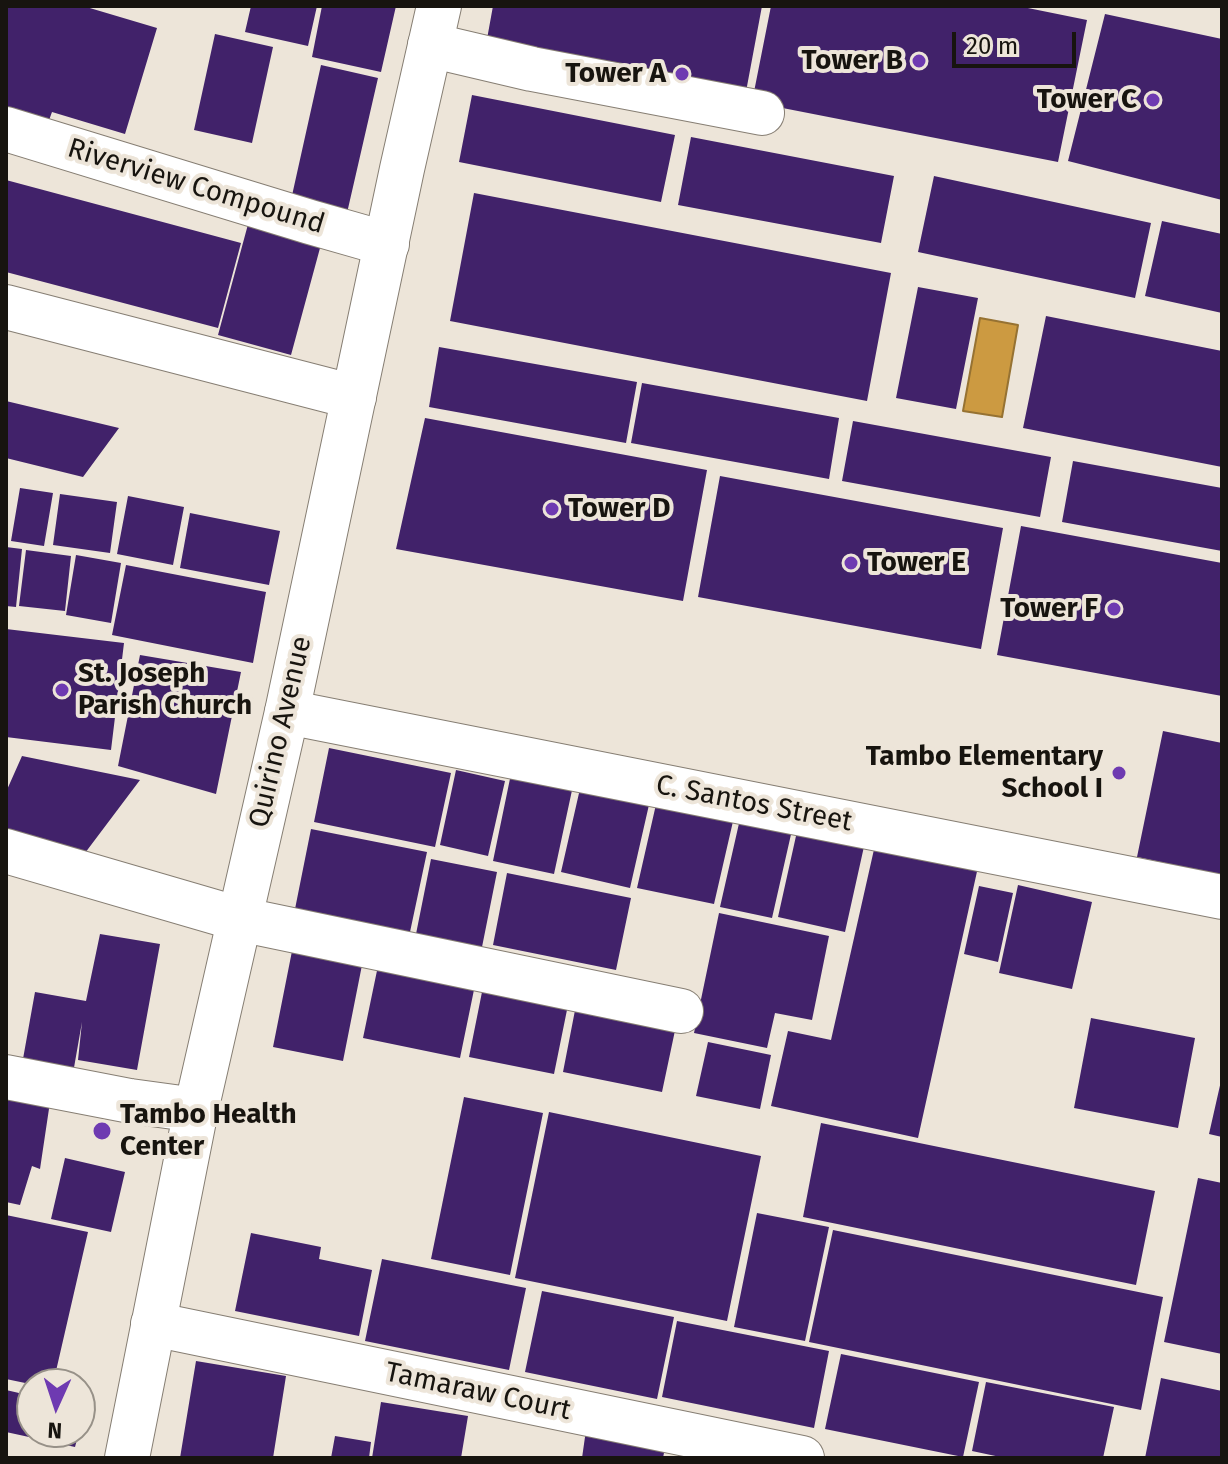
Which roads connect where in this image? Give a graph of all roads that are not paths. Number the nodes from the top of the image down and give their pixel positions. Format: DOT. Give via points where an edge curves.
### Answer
graph roads {
  1 [pos="434,26"];
  2 [pos="762,113"];
  3 [pos="6,129"];
  4 [pos="387,244"];
  5 [pos="6,307"];
  6 [pos="354,397"];
  7 [pos="287,712"];
  8 [pos="6,851"];
  9 [pos="1222,897"];
  10 [pos="239,919"];
  11 [pos="681,1011"];
  12 [pos="6,1077"];
  13 [pos="196,1110"];
  14 [pos="153,1324"];
  15 [pos="127,1458"];
  16 [pos="802,1458"];
  1 -- 2 [label="street" via="532,69"];
  1 -- 4 [label="street, Quirino Avenue"];
  3 -- 4 [label="street, Riverview Compound"];
  4 -- 6 [label="street, Quirino Avenue"];
  5 -- 6 [label="street"];
  6 -- 7 [label="street, Quirino Avenue"];
  7 -- 9 [label="street, C. Santos Street"];
  7 -- 10 [label="street, Quirino Avenue"];
  8 -- 10 [label="street"];
  10 -- 11 [label="street"];
  10 -- 13 [label="street, Quirino Avenue"];
  12 -- 13 [label="street"];
  13 -- 14 [label="street, Quirino Avenue"];
  14 -- 15 [label="street, Quirino Avenue"];
  14 -- 16 [label="street, Tamaraw Court"];
}
